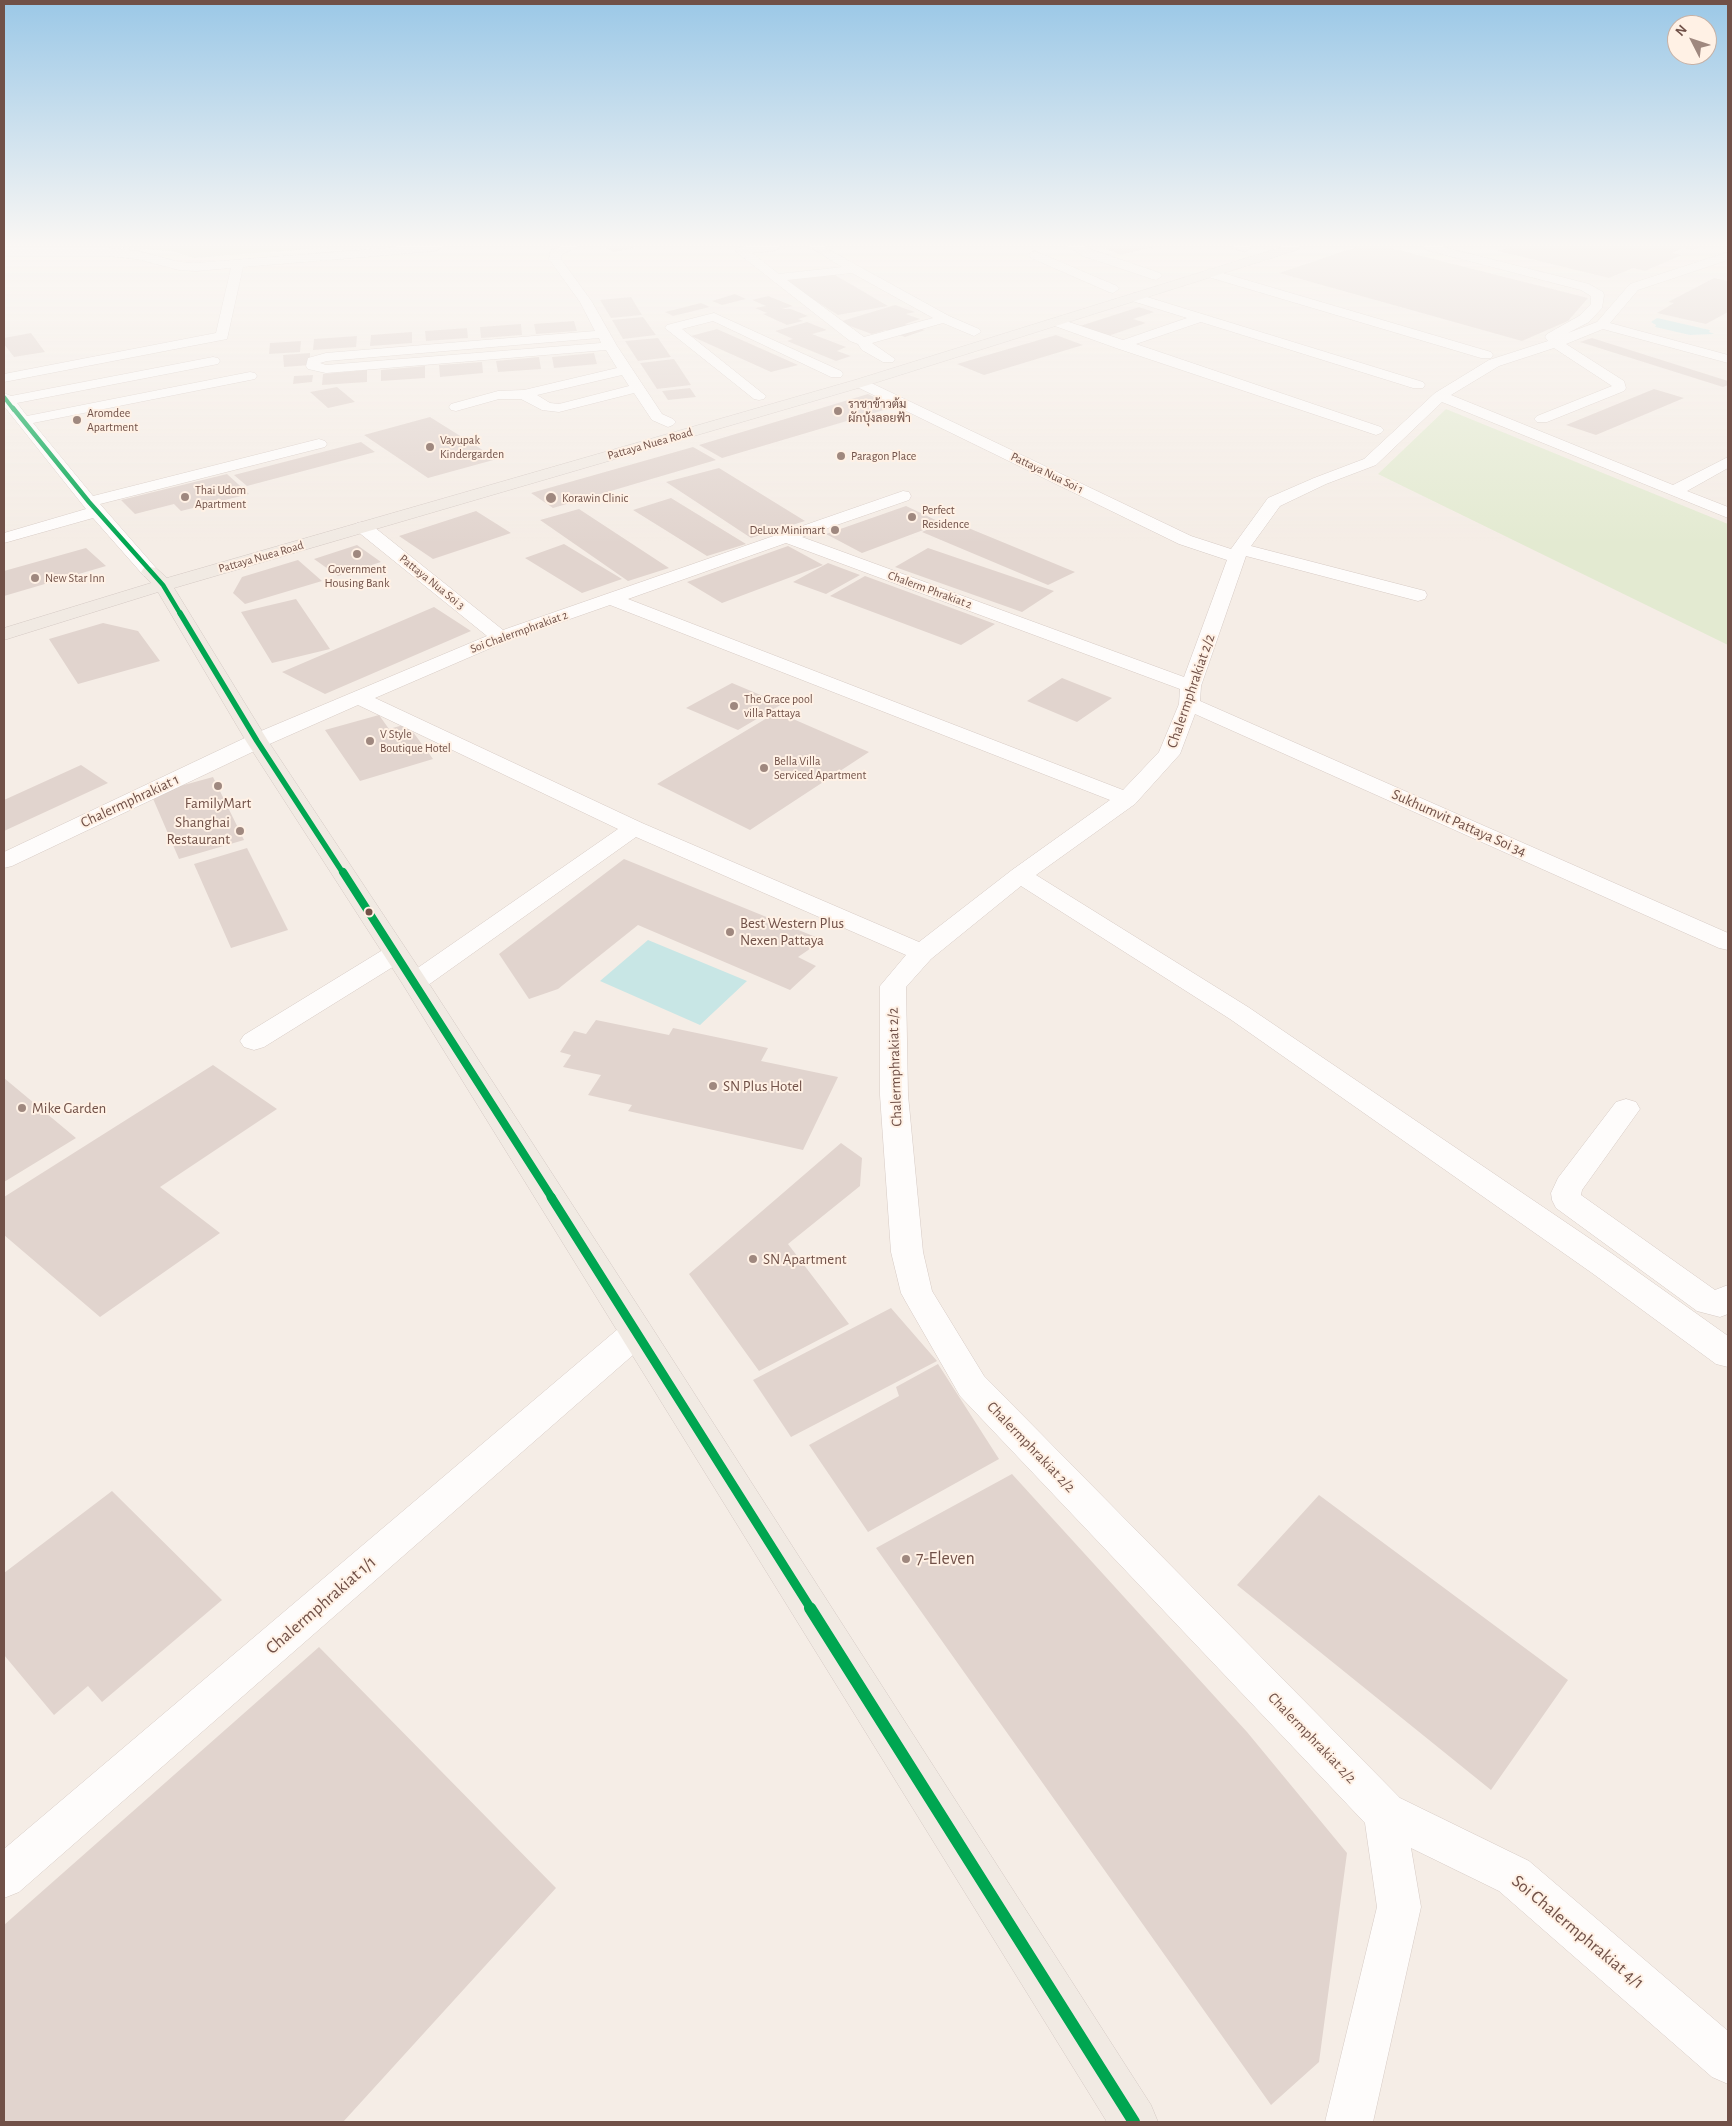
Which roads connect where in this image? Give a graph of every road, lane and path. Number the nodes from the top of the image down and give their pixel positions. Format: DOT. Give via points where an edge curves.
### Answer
graph roads {
  1 [pos="169,346"];
  2 [pos="504,346"];
  3 [pos="549,346"];
  4 [pos="611,346"];
  5 [pos="695,346"];
  6 [pos="775,346"];
  7 [pos="868,346"];
  8 [pos="979,346"];
  9 [pos="1125,346"];
  10 [pos="1293,346"];
  11 [pos="1456,346"];
  12 [pos="1549,346"];
  13 [pos="1559,346"];
  14 [pos="1681,346"];
  15 [pos="1486,355"];
  16 [pos="893,357"];
  17 [pos="1728,359"];
  18 [pos="213,361"];
  19 [pos="625,370"];
  20 [pos="836,374"];
  21 [pos="250,376"];
  22 [pos="4,378"];
  23 [pos="810,381"];
  24 [pos="860,383"];
  25 [pos="638,388"];
  26 [pos="1429,390"];
  27 [pos="776,391"];
  28 [pos="524,394"];
  29 [pos="758,396"];
  30 [pos="5,399"];
  31 [pos="742,401"];
  32 [pos="456,406"];
  33 [pos="687,417"];
  34 [pos="1542,419"];
  35 [pos="23,421"];
  36 [pos="668,422"];
  37 [pos="649,428"];
  38 [pos="1376,430"];
  39 [pos="319,444"];
  40 [pos="1728,462"];
  41 [pos="1674,491"];
  42 [pos="903,496"];
  43 [pos="93,507"];
  44 [pos="1728,513"];
  45 [pos="363,527"];
  46 [pos="786,537"];
  47 [pos="5,538"];
  48 [pos="1239,553"];
  49 [pos="160,574"];
  50 [pos="1418,595"];
  51 [pos="612,598"];
  52 [pos="4,617"];
  53 [pos="4,634"];
  54 [pos="500,637"];
  55 [pos="1190,695"];
  56 [pos="359,698"];
  57 [pos="257,740"];
  58 [pos="1127,799"];
  59 [pos="634,828"];
  60 [pos="4,861"];
  61 [pos="1020,874"];
  62 [pos="1728,942"];
  63 [pos="395,954"];
  64 [pos="922,954"];
  65 [pos="415,982"];
  66 [pos="254,1041"];
  67 [pos="1626,1109"];
  68 [pos="1612,1252"];
  69 [pos="1728,1298"];
  70 [pos="637,1332"];
  71 [pos="1728,1354"];
  72 [pos="1385,1813"];
  73 [pos="7,1866"];
  74 [pos="1728,2062"];
  75 [pos="1134,2122"];
  76 [pos="1349,2122"];
  1 -- 22 [label="street"];
  2 -- 3 [label="street" via="326,357 312,361 313,366 319,369 338,369"];
  4 -- 19 [label="street"];
  5 -- 29 [label="street"];
  6 -- 20 [label="street"];
  7 -- 16 [label="street"];
  8 -- 24 [label="main road, Pattaya Nuea Road"];
  9 -- 38 [label="street"];
  10 -- 26 [label="street"];
  11 -- 15 [label="street"];
  12 -- 26 [label="street, Chalermphrakiat 2/2" via="1494,363 1470,376"];
  13 -- 34 [label="street" via="1618,384 1619,388"];
  14 -- 17 [label="street"];
  16 -- 20 [label="main road"];
  18 -- 30 [label="street"];
  19 -- 25 [label="street"];
  19 -- 28 [label="street"];
  20 -- 23 [label="main road"];
  21 -- 35 [label="street"];
  24 -- 45 [label="main road, Pattaya Nuea Road"];
  24 -- 48 [label="street, Pattaya Nua Soi 1" via="1186,540"];
  25 -- 28 [label="street" via="559,408 547,408"];
  25 -- 36 [label="street" via="657,417"];
  26 -- 41 [label="street"];
  26 -- 48 [label="street, Chalermphrakiat 2/2" via="1370,462 1320,480 1274,502"];
  27 -- 29 [label="main road"];
  28 -- 32 [label="street" via="498,396"];
  29 -- 31 [label="main road"];
  30 -- 35 [label="street"];
  33 -- 36 [label="main road, Pattaya Nuea Road"];
  35 -- 43 [label="street"];
  36 -- 37 [label="main road, Pattaya Nuea Road"];
  39 -- 43 [label="street"];
  40 -- 41 [label="street"];
  41 -- 44 [label="street"];
  42 -- 46 [label="street"];
  43 -- 47 [label="street"];
  43 -- 49 [label="street"];
  45 -- 49 [label="main road, Pattaya Nuea Road"];
  45 -- 54 [label="street, Pattaya Nua Soi 3"];
  46 -- 51 [label="street, Soi Chalermphrakiat 2"];
  46 -- 55 [label="street, Chalerm Phrakiat 2"];
  48 -- 50 [label="street, Pattaya Nua Soi 1"];
  48 -- 55 [label="street, Chalermphrakiat 2/2"];
  49 -- 52 [label="main road, Pattaya Nuea Road"];
  49 -- 53 [label="main road, Pattaya Nuea Road"];
  49 -- 57 [label="main road"];
  51 -- 54 [label="street, Soi Chalermphrakiat 2"];
  51 -- 58 [label="street"];
  54 -- 56 [label="street, Soi Chalermphrakiat 2"];
  55 -- 58 [label="street, Chalermphrakiat 2/2" via="1169,754"];
  55 -- 62 [label="street, Sukhumvit Pattaya Soi 34"];
  56 -- 57 [label="street, Soi Chalermphrakiat 2"];
  56 -- 59 [label="street"];
  57 -- 60 [label="street, Chalermphrakiat 1"];
  57 -- 63 [label="main road"];
  58 -- 61 [label="street, Chalermphrakiat 2/2"];
  59 -- 64 [label="street"];
  59 -- 65 [label="street"];
  61 -- 64 [label="street, Chalermphrakiat 2/2"];
  61 -- 68 [label="street"];
  63 -- 65 [label="main road"];
  63 -- 66 [label="street"];
  64 -- 72 [label="street, Chalermphrakiat 2/2" via="893,986 896,1125 907,1252 918,1293 972,1386"];
  65 -- 70 [label="main road"];
  67 -- 68 [label="street" via="1566,1193 1568,1200"];
  68 -- 69 [label="street" via="1708,1302 1720,1304"];
  68 -- 71 [label="street"];
  70 -- 73 [label="street, Chalermphrakiat 1/1"];
  70 -- 75 [label="main road"];
  72 -- 74 [label="street, Soi Chalermphrakiat 4/1" via="1514,1876"];
  72 -- 76 [label="street" via="1399,1907"];
}
